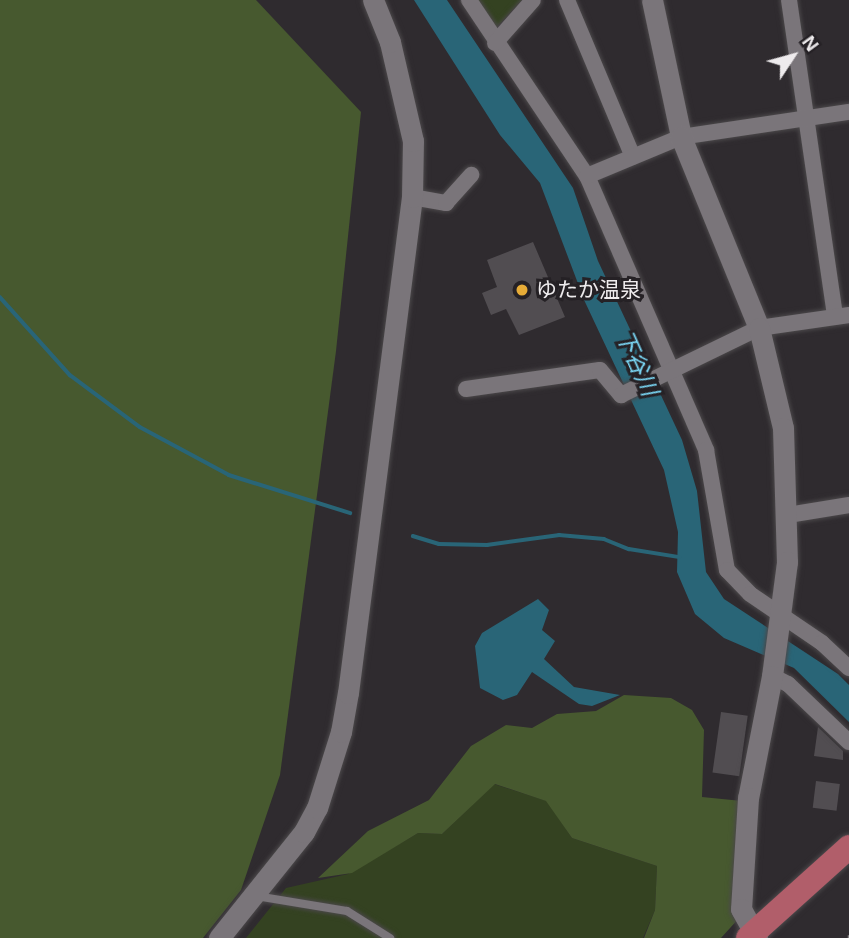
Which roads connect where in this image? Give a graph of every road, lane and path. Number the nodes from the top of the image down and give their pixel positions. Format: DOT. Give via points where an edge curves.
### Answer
graph roads {
  1 [pos="373,0"];
  2 [pos="469,0"];
  3 [pos="533,0"];
  4 [pos="567,0"];
  5 [pos="652,0"];
  6 [pos="789,0"];
  7 [pos="495,43"];
  8 [pos="849,112"];
  9 [pos="808,119"];
  10 [pos="681,137"];
  11 [pos="633,157"];
  12 [pos="471,175"];
  13 [pos="587,176"];
  14 [pos="412,197"];
  15 [pos="842,316"];
  16 [pos="759,328"];
  17 [pos="669,370"];
  18 [pos="466,389"];
  19 [pos="849,505"];
  20 [pos="788,515"];
  21 [pos="782,615"];
  22 [pos="849,668"];
  23 [pos="772,676"];
  24 [pos="849,742"];
  25 [pos="840,855"];
  26 [pos="253,895"];
  27 [pos="229,935"];
  28 [pos="753,936"];
  29 [pos="390,938"];
  1 -- 14 [label="street" via="390,42 413,141"];
  2 -- 7 [label="street"];
  3 -- 7 [label="street"];
  4 -- 11 [label="street"];
  5 -- 10 [label="street"];
  6 -- 9 [label="street"];
  7 -- 13 [label="street"];
  8 -- 9 [label="street"];
  9 -- 10 [label="street"];
  9 -- 15 [label="street"];
  10 -- 11 [label="street"];
  10 -- 16 [label="street"];
  11 -- 13 [label="street"];
  12 -- 14 [label="street" via="446,203"];
  13 -- 17 [label="street"];
  14 -- 26 [label="street" via="341,732 317,808 304,832"];
  15 -- 16 [label="street"];
  16 -- 17 [label="street"];
  16 -- 20 [label="street" via="783,428"];
  17 -- 18 [label="street" via="621,395 600,370"];
  17 -- 21 [label="street" via="706,450 727,570 750,594"];
  19 -- 20 [label="street"];
  20 -- 21 [label="street"];
  21 -- 22 [label="street"];
  21 -- 23 [label="street"];
  23 -- 24 [label="street" via="788,684"];
  23 -- 28 [label="street" via="748,798 741,909"];
  25 -- 28 [label="main road"];
  26 -- 27 [label="street"];
  26 -- 29 [label="lane" via="347,911"];
}
